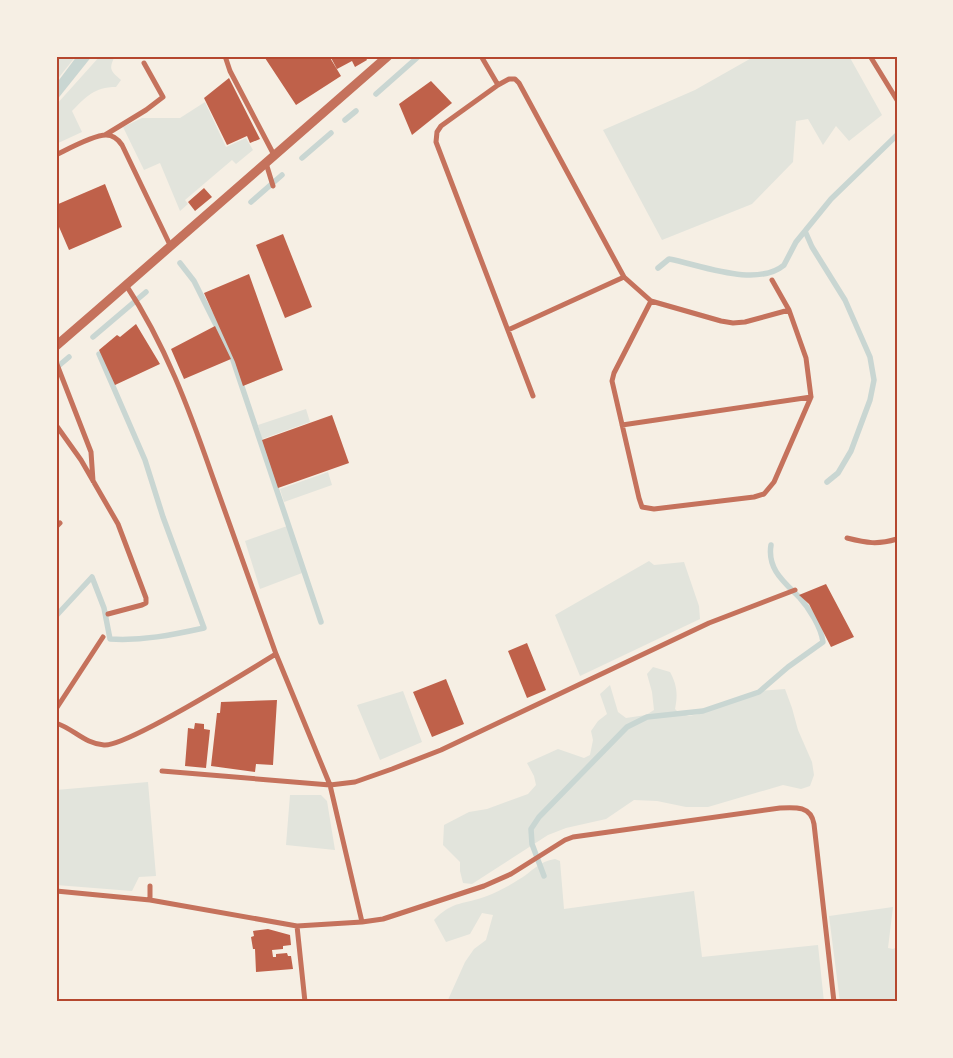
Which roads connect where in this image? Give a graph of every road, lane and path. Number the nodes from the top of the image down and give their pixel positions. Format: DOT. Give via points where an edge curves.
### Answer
graph roads {
  1 [pos="226,56"];
  2 [pos="388,56"];
  3 [pos="481,56"];
  4 [pos="870,56"];
  5 [pos="144,63"];
  6 [pos="498,85"];
  7 [pos="897,100"];
  8 [pos="105,135"];
  9 [pos="56,155"];
  10 [pos="274,156"];
  11 [pos="266,162"];
  12 [pos="274,186"];
  13 [pos="171,247"];
  14 [pos="624,278"];
  15 [pos="772,280"];
  16 [pos="126,285"];
  17 [pos="651,302"];
  18 [pos="789,310"];
  19 [pos="508,330"];
  20 [pos="56,346"];
  21 [pos="56,362"];
  22 [pos="533,396"];
  23 [pos="811,397"];
  24 [pos="56,425"];
  25 [pos="622,425"];
  26 [pos="94,481"];
  27 [pos="848,538"];
  28 [pos="897,539"];
  29 [pos="795,590"];
  30 [pos="108,614"];
  31 [pos="103,637"];
  32 [pos="276,654"];
  33 [pos="56,709"];
  34 [pos="56,723"];
  35 [pos="162,771"];
  36 [pos="330,785"];
  37 [pos="150,886"];
  38 [pos="56,891"];
  39 [pos="150,900"];
  40 [pos="362,922"];
  41 [pos="298,926"];
  42 [pos="304,1002"];
  43 [pos="834,1002"];
  1 -- 10 [label="street" via="230,71"];
  2 -- 10 [label="street"];
  3 -- 6 [label="street"];
  4 -- 7 [label="street"];
  5 -- 8 [label="street" via="163,97"];
  6 -- 14 [label="street" via="509,78 519,83"];
  6 -- 19 [label="street" via="441,126 436,132 436,142"];
  8 -- 9 [label="street"];
  8 -- 13 [label="street" via="116,138 122,145"];
  10 -- 11 [label="street"];
  11 -- 12 [label="street"];
  11 -- 13 [label="street"];
  13 -- 16 [label="street"];
  14 -- 17 [label="street"];
  14 -- 19 [label="street"];
  15 -- 18 [label="street"];
  16 -- 20 [label="street"];
  16 -- 32 [label="street" via="163,348 190,413"];
  17 -- 18 [label="street" via="733,323"];
  17 -- 25 [label="street" via="612,381"];
  18 -- 23 [label="street" via="806,358"];
  19 -- 22 [label="street"];
  21 -- 26 [label="street" via="91,452"];
  23 -- 25 [label="street"];
  23 -- 25 [label="street" via="774,482 764,494 754,497 654,509 642,507"];
  24 -- 26 [label="street"];
  26 -- 30 [label="street" via="118,524 146,600 142,605"];
  27 -- 28 [label="street" via="870,544"];
  29 -- 36 [label="street" via="709,623 441,750 355,782"];
  31 -- 33 [label="street"];
  32 -- 34 [label="street" via="116,744 90,743"];
  32 -- 36 [label="street"];
  35 -- 36 [label="street"];
  36 -- 40 [label="street"];
  37 -- 39 [label="street"];
  38 -- 39 [label="street"];
  39 -- 41 [label="street"];
  40 -- 41 [label="street"];
  40 -- 43 [label="street" via="383,919 484,886 511,874 573,837 780,808 804,808 814,824"];
  41 -- 42 [label="street"];
}
